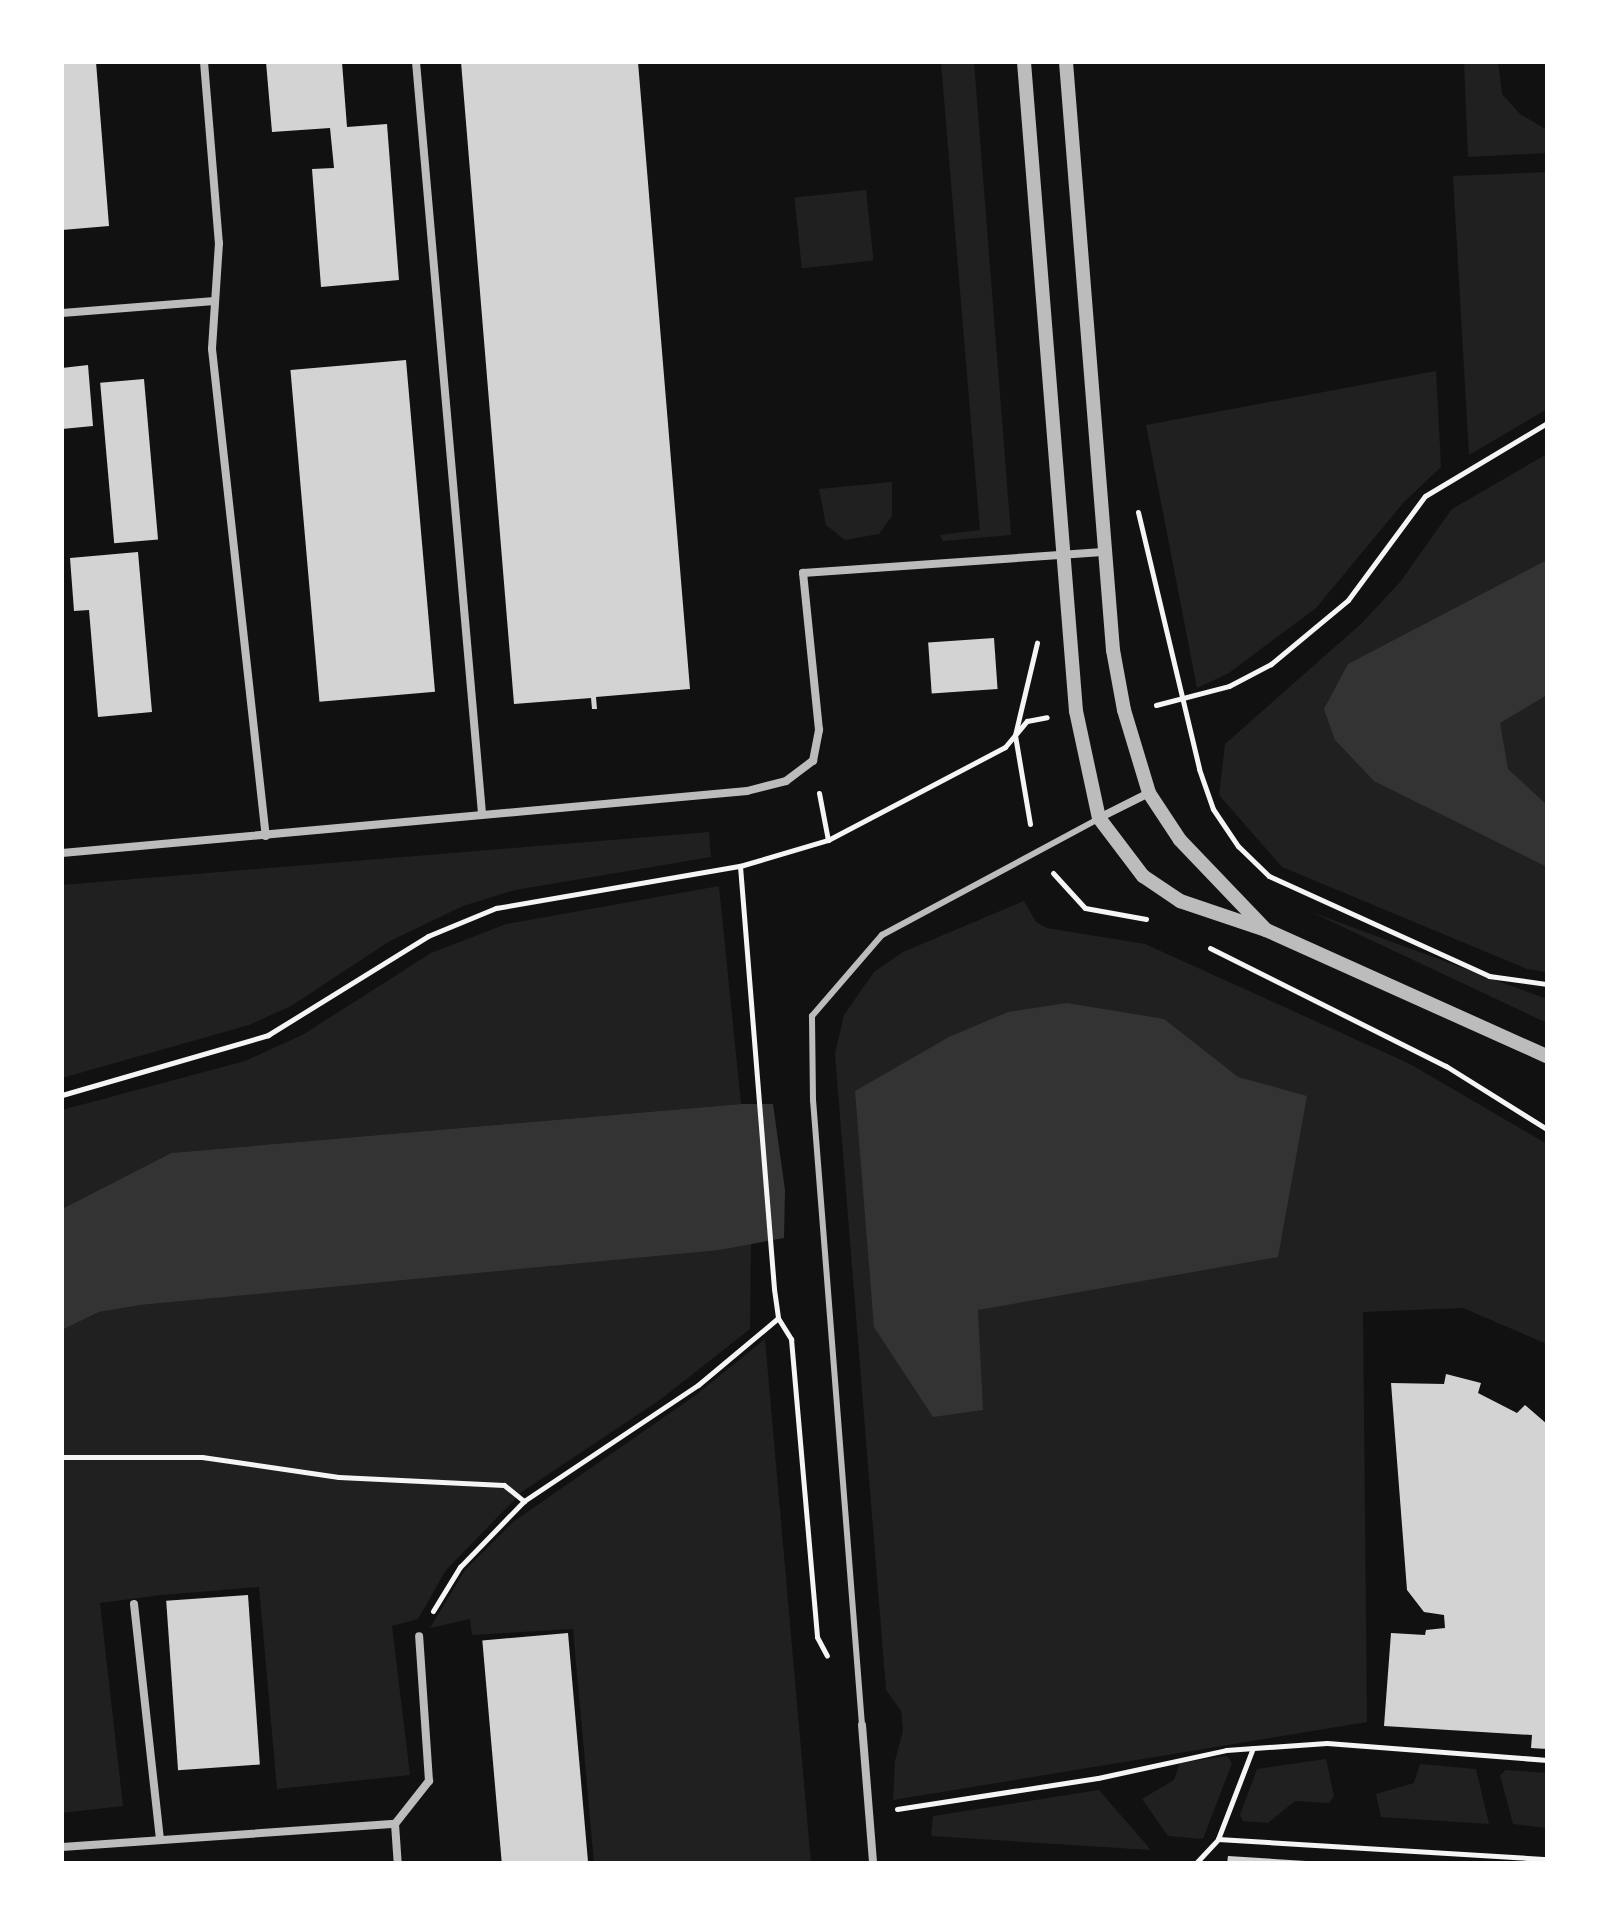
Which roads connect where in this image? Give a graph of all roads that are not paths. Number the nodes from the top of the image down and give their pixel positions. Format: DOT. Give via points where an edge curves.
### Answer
graph roads {
  1 [pos="204,62"];
  2 [pos="416,62"];
  3 [pos="1024,62"];
  4 [pos="1066,62"];
  5 [pos="215,301"];
  6 [pos="62,313"];
  7 [pos="1106,552"];
  8 [pos="1064,554"];
  9 [pos="1149,793"];
  10 [pos="482,813"];
  11 [pos="1099,818"];
  12 [pos="266,836"];
  13 [pos="62,853"];
  14 [pos="1266,930"];
  15 [pos="1547,1056"];
  16 [pos="134,1604"];
  17 [pos="419,1636"];
  18 [pos="862,1725"];
  19 [pos="395,1824"];
  20 [pos="160,1839"];
  21 [pos="62,1847"];
  22 [pos="398,1863"];
  23 [pos="873,1863"];
  1 -- 5 [label="street" via="219,243"];
  2 -- 10 [label="street"];
  3 -- 8 [label="street"];
  4 -- 7 [label="street"];
  5 -- 6 [label="street"];
  5 -- 12 [label="street" via="212,349"];
  7 -- 8 [label="street"];
  7 -- 9 [label="street" via="1113,650"];
  8 -- 10 [label="street" via="803,573 819,730 813,761 786,781 747,791"];
  8 -- 11 [label="street" via="1076,711"];
  9 -- 11 [label="street"];
  9 -- 14 [label="street" via="1180,840"];
  10 -- 12 [label="street"];
  11 -- 14 [label="street" via="1143,876 1180,901"];
  11 -- 18 [label="lane" via="882,935 812,1016 813,1100"];
  12 -- 13 [label="street"];
  14 -- 15 [label="street"];
  16 -- 20 [label="street"];
  17 -- 19 [label="street" via="429,1781"];
  18 -- 23 [label="street"];
  19 -- 20 [label="street"];
  19 -- 22 [label="street"];
  20 -- 21 [label="street"];
}
